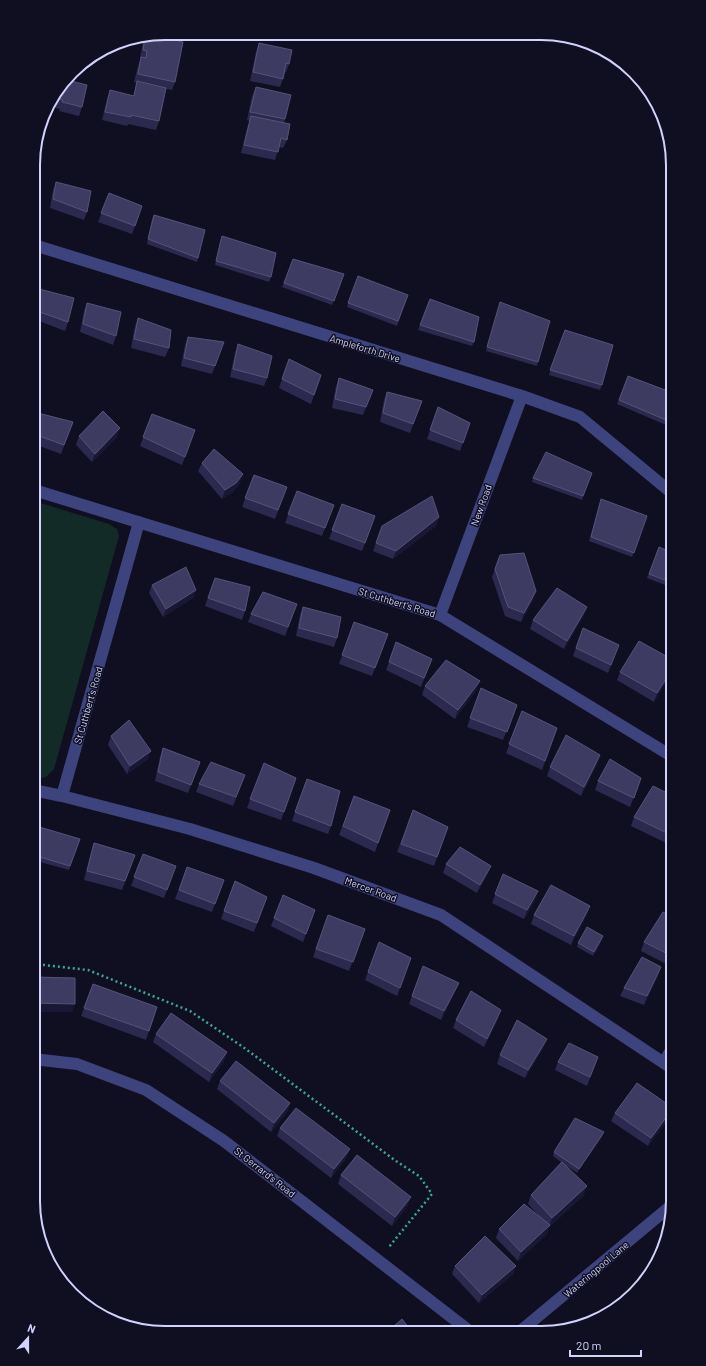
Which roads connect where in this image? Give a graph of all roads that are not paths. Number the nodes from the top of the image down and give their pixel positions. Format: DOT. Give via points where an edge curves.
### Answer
graph roads {
  1 [pos="40,247"];
  2 [pos="522,396"];
  3 [pos="666,488"];
  4 [pos="40,492"];
  5 [pos="140,522"];
  6 [pos="440,615"];
  7 [pos="666,753"];
  8 [pos="40,791"];
  9 [pos="62,796"];
  10 [pos="40,1060"];
  11 [pos="666,1065"];
  12 [pos="666,1210"];
  13 [pos="463,1326"];
  14 [pos="526,1326"];
  1 -- 2 [label="street, Ampleforth Drive"];
  2 -- 3 [label="street, Ampleforth Drive" via="580,417"];
  2 -- 6 [label="street, New Road"];
  4 -- 5 [label="street, St Cuthbert's Road"];
  5 -- 6 [label="street, St Cuthbert's Road"];
  5 -- 9 [label="street, St Cuthbert's Road"];
  6 -- 7 [label="street, St Cuthbert's Road"];
  8 -- 9 [label="street, Mercer Road"];
  9 -- 11 [label="street, Mercer Road" via="190,829 314,868 441,915"];
  10 -- 13 [label="street, St Gerrard's Road" via="77,1064 146,1090 224,1141"];
  12 -- 14 [label="street, Wateringpool Lane"];
}
